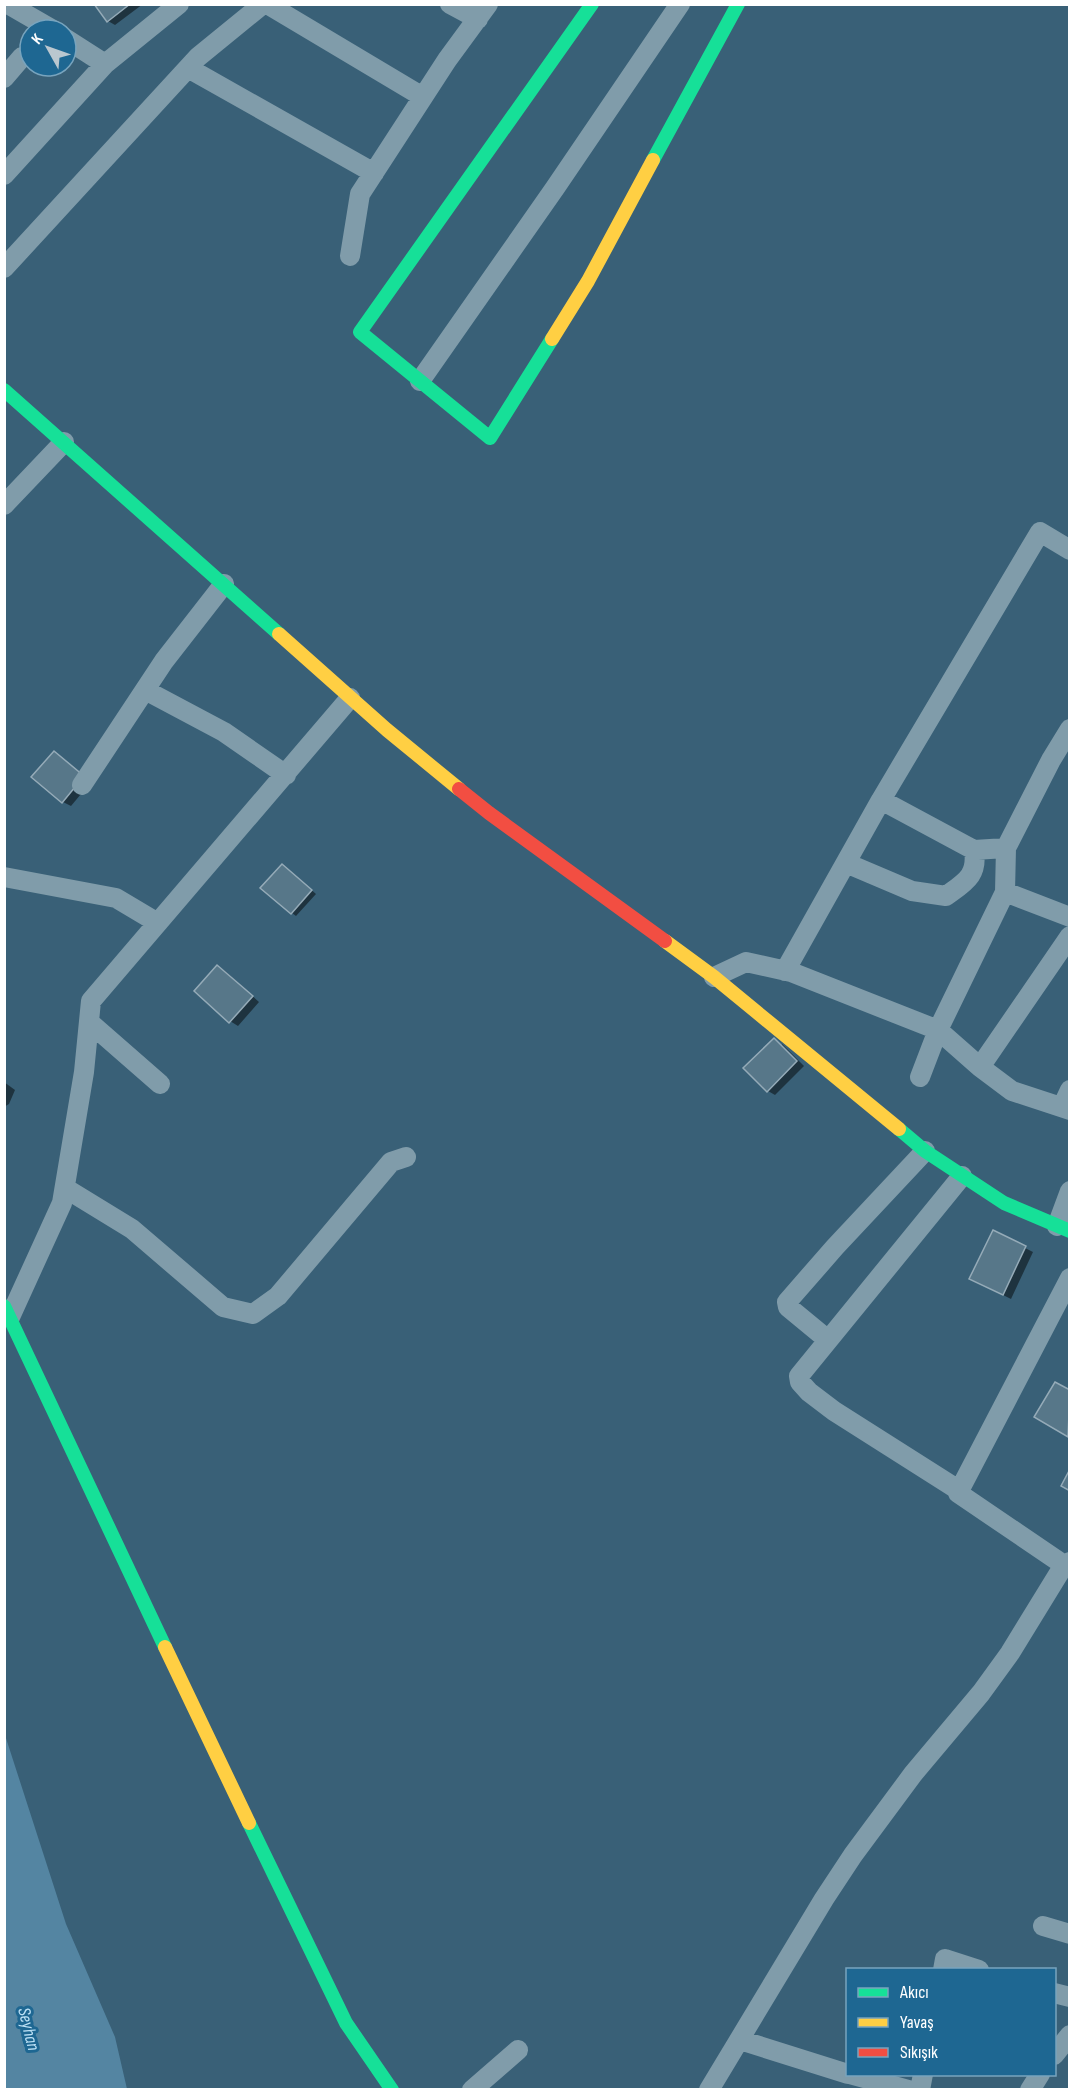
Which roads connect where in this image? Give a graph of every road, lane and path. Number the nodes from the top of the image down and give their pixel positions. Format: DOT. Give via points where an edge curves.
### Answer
graph roads {
  1 [pos="8,4"];
  2 [pos="179,4"];
  3 [pos="265,4"];
  4 [pos="450,4"];
  5 [pos="592,4"];
  6 [pos="680,4"];
  7 [pos="738,4"];
  8 [pos="483,12"];
  9 [pos="32,18"];
  10 [pos="78,47"];
  11 [pos="18,62"];
  12 [pos="105,64"];
  13 [pos="188,68"];
  14 [pos="4,78"];
  15 [pos="423,97"];
  16 [pos="374,173"];
  17 [pos="4,175"];
  18 [pos="350,256"];
  19 [pos="4,268"];
  20 [pos="420,381"];
  21 [pos="4,390"];
  22 [pos="64,442"];
  23 [pos="4,505"];
  24 [pos="1070,550"];
  25 [pos="224,584"];
  26 [pos="145,690"];
  27 [pos="350,698"];
  28 [pos="1070,729"];
  29 [pos="286,775"];
  30 [pos="82,785"];
  31 [pos="881,800"];
  32 [pos="1006,848"];
  33 [pos="974,849"];
  34 [pos="846,863"];
  35 [pos="4,877"];
  36 [pos="1005,892"];
  37 [pos="1070,917"];
  38 [pos="158,923"];
  39 [pos="1070,936"];
  40 [pos="785,971"];
  41 [pos="714,977"];
  42 [pos="89,1022"];
  43 [pos="938,1030"];
  44 [pos="980,1067"];
  45 [pos="920,1077"];
  46 [pos="160,1084"];
  47 [pos="1067,1102"];
  48 [pos="925,1150"];
  49 [pos="406,1157"];
  50 [pos="962,1176"];
  51 [pos="64,1188"];
  52 [pos="1070,1191"];
  53 [pos="1063,1228"];
  54 [pos="1070,1278"];
  55 [pos="7,1311"];
  56 [pos="828,1340"];
  57 [pos="960,1491"];
  58 [pos="1067,1564"];
  59 [pos="1043,1926"];
  60 [pos="1070,1934"];
  61 [pos="943,1968"];
  62 [pos="973,1968"];
  63 [pos="1070,2035"];
  64 [pos="740,2040"];
  65 [pos="518,2050"];
  66 [pos="1060,2055"];
  67 [pos="846,2073"];
  68 [pos="856,2076"];
  69 [pos="1039,2076"];
  70 [pos="392,2090"];
  71 [pos="472,2090"];
  72 [pos="709,2090"];
  73 [pos="908,2090"];
  74 [pos="1030,2090"];
  1 -- 9 [label="street"];
  2 -- 12 [label="street"];
  3 -- 13 [label="street"];
  3 -- 15 [label="street"];
  4 -- 8 [label="street"];
  5 -- 20 [label="main road" via="360,332"];
  6 -- 20 [label="street"];
  7 -- 20 [label="main road" via="588,281 490,438"];
  8 -- 15 [label="street"];
  10 -- 12 [label="street"];
  11 -- 14 [label="street"];
  12 -- 17 [label="street"];
  13 -- 16 [label="street"];
  13 -- 19 [label="street"];
  15 -- 16 [label="street"];
  16 -- 18 [label="street" via="360,194"];
  21 -- 22 [label="main road"];
  22 -- 23 [label="street"];
  22 -- 25 [label="main road"];
  24 -- 31 [label="street" via="1040,532"];
  25 -- 26 [label="street"];
  25 -- 27 [label="main road"];
  26 -- 29 [label="street" via="224,732"];
  26 -- 30 [label="street"];
  27 -- 29 [label="street"];
  27 -- 41 [label="main road" via="489,813"];
  28 -- 32 [label="street"];
  29 -- 38 [label="street"];
  31 -- 33 [label="street"];
  31 -- 34 [label="street"];
  32 -- 33 [label="street"];
  32 -- 36 [label="street"];
  33 -- 34 [label="street" via="976,863 969,879 946,896 912,891"];
  34 -- 40 [label="street"];
  35 -- 38 [label="street" via="116,898"];
  36 -- 37 [label="street"];
  36 -- 43 [label="street"];
  38 -- 42 [label="street" via="91,1001"];
  39 -- 44 [label="street"];
  40 -- 41 [label="street" via="746,963"];
  40 -- 43 [label="street"];
  41 -- 48 [label="main road"];
  42 -- 46 [label="street"];
  42 -- 51 [label="street"];
  43 -- 44 [label="street"];
  43 -- 45 [label="street"];
  44 -- 47 [label="street" via="1012,1090"];
  48 -- 50 [label="main road"];
  48 -- 56 [label="street" via="787,1302"];
  49 -- 51 [label="street" via="391,1162 278,1296 253,1314 223,1307 132,1229"];
  50 -- 53 [label="main road" via="1004,1203"];
  50 -- 56 [label="street"];
  51 -- 55 [label="street" via="62,1203"];
  52 -- 53 [label="street"];
  54 -- 57 [label="street"];
  55 -- 70 [label="main road" via="293,1917 346,2023"];
  56 -- 57 [label="street" via="799,1376 800,1382 834,1411"];
  57 -- 58 [label="street"];
  58 -- 64 [label="street" via="981,1693 913,1774 853,1855"];
  59 -- 60 [label="street"];
  61 -- 62 [label="street" via="945,1959"];
  63 -- 66 [label="street"];
  64 -- 67 [label="street"];
  64 -- 72 [label="street"];
  65 -- 71 [label="street"];
  68 -- 73 [label="street"];
  69 -- 74 [label="street"];
}
